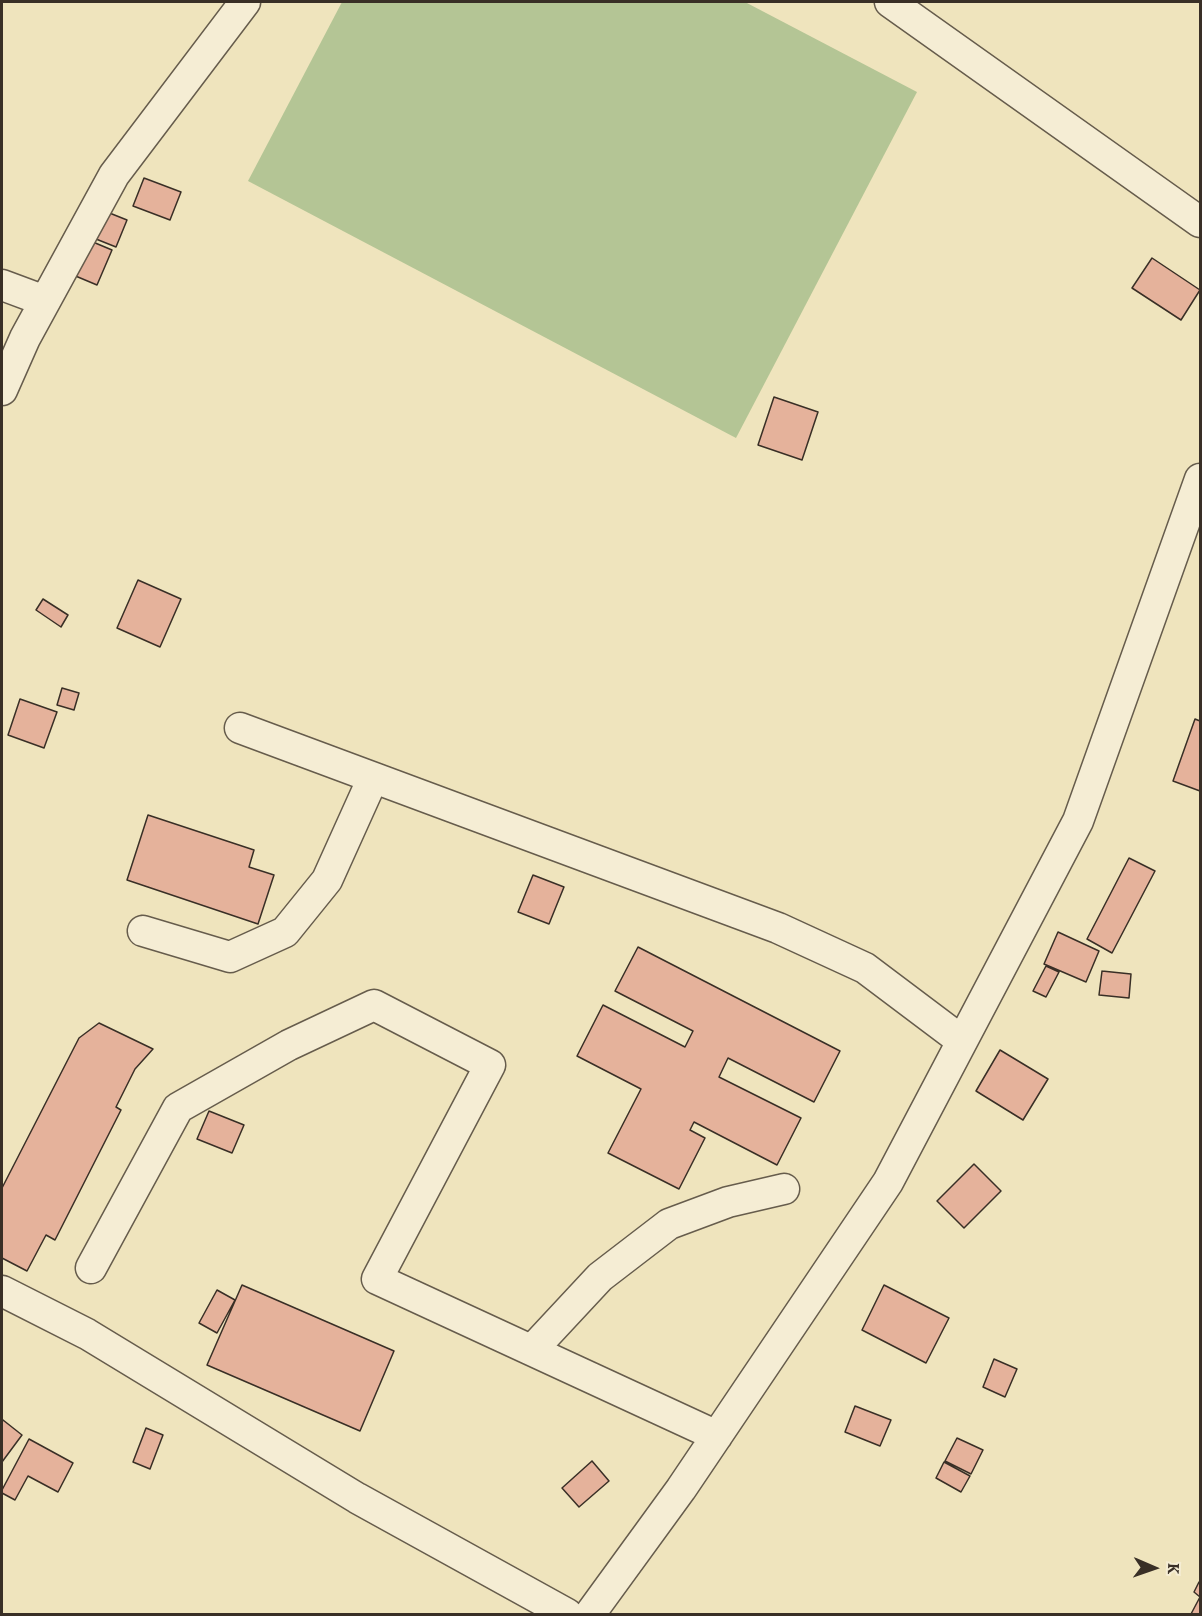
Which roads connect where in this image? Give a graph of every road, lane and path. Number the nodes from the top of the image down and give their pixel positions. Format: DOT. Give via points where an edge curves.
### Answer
graph roads {
  1 [pos="244,2"];
  2 [pos="890,2"];
  3 [pos="1200,222"];
  4 [pos="2,285"];
  5 [pos="45,301"];
  6 [pos="2,390"];
  7 [pos="1200,479"];
  8 [pos="240,728"];
  9 [pos="373,778"];
  10 [pos="143,932"];
  11 [pos="962,1041"];
  12 [pos="784,1189"];
  13 [pos="91,1269"];
  14 [pos="2,1291"];
  15 [pos="532,1350"];
  16 [pos="717,1436"];
  17 [pos="567,1614"];
  18 [pos="590,1614"];
  1 -- 5 [label="street" via="114,175"];
  2 -- 3 [label="street"];
  4 -- 5 [label="street"];
  5 -- 6 [label="street"];
  7 -- 11 [label="street" via="1078,821"];
  8 -- 9 [label="street"];
  9 -- 10 [label="street" via="327,880 285,932 230,957"];
  9 -- 11 [label="street" via="778,928 865,968"];
  11 -- 16 [label="street" via="888,1182"];
  12 -- 15 [label="street" via="728,1202 669,1224 600,1277"];
  13 -- 15 [label="street" via="178,1108 289,1045 374,1005 490,1065 377,1279"];
  14 -- 17 [label="street" via="87,1334 357,1498"];
  15 -- 16 [label="street"];
  16 -- 18 [label="street"];
}
